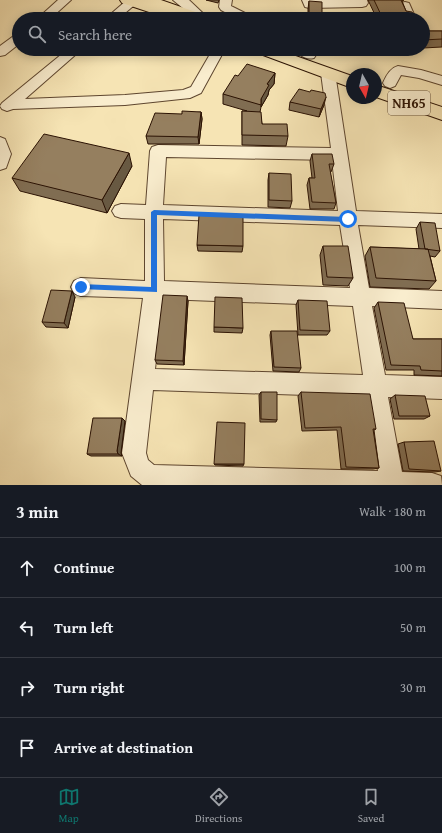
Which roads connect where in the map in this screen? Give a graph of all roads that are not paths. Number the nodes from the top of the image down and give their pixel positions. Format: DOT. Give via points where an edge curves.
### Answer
graph roads {
  1 [pos="65,0"];
  2 [pos="147,0"];
  3 [pos="179,0"];
  4 [pos="226,0"];
  5 [pos="308,0"];
  6 [pos="361,0"];
  7 [pos="129,1"];
  8 [pos="405,6"];
  9 [pos="51,12"];
  10 [pos="118,12"];
  11 [pos="160,12"];
  12 [pos="182,12"];
  13 [pos="194,12"];
  14 [pos="234,12"];
  15 [pos="407,12"];
  16 [pos="12,43"];
  17 [pos="0,52"];
  18 [pos="67,56"];
  19 [pos="215,56"];
  20 [pos="281,56"];
  21 [pos="316,56"];
  22 [pos="348,68"];
  23 [pos="328,73"];
  24 [pos="346,80"];
  25 [pos="442,81"];
  26 [pos="382,83"];
  27 [pos="382,84"];
  28 [pos="382,84"];
  29 [pos="442,101"];
  30 [pos="5,107"];
  31 [pos="442,114"];
  32 [pos="0,143"];
  33 [pos="339,154"];
  34 [pos="0,164"];
  35 [pos="121,211"];
  36 [pos="154,212"];
  37 [pos="348,219"];
  38 [pos="442,222"];
  39 [pos="81,287"];
  40 [pos="154,290"];
  41 [pos="361,298"];
  42 [pos="442,300"];
  43 [pos="143,379"];
  44 [pos="376,386"];
  45 [pos="442,388"];
  46 [pos="295,483"];
  47 [pos="392,484"];
  48 [pos="432,485"];
  1 -- 9 [label="street"];
  2 -- 12 [label="highway"];
  3 -- 13 [label="street"];
  4 -- 14 [label="street" via="225,7"];
  5 -- 6 [label="street" via="308,4 362,3"];
  7 -- 10 [label="street"];
  7 -- 11 [label="highway"];
  8 -- 15 [label="street"];
  16 -- 17 [label="street"];
  18 -- 30 [label="street"];
  19 -- 30 [label="street" via="196,90 186,95"];
  20 -- 23 [label="highway"];
  21 -- 22 [label="highway"];
  23 -- 24 [label="highway"];
  23 -- 33 [label="street"];
  25 -- 26 [label="street" via="398,70"];
  27 -- 29 [label="highway, NH65"];
  28 -- 31 [label="highway, NH65"];
  32 -- 34 [label="street" via="3,154"];
  33 -- 36 [label="street" via="158,150"];
  33 -- 37 [label="street"];
  35 -- 36 [label="street"];
  36 -- 37 [label="street"];
  36 -- 40 [label="street"];
  37 -- 38 [label="street"];
  37 -- 41 [label="street"];
  39 -- 40 [label="street"];
  40 -- 41 [label="street"];
  40 -- 43 [label="street"];
  41 -- 42 [label="street"];
  41 -- 44 [label="street"];
  43 -- 44 [label="street"];
  43 -- 46 [label="street" via="134,453 136,463 143,474 152,478"];
  44 -- 45 [label="street"];
  44 -- 47 [label="street"];
  46 -- 47 [label="street"];
  47 -- 48 [label="street"];
}
